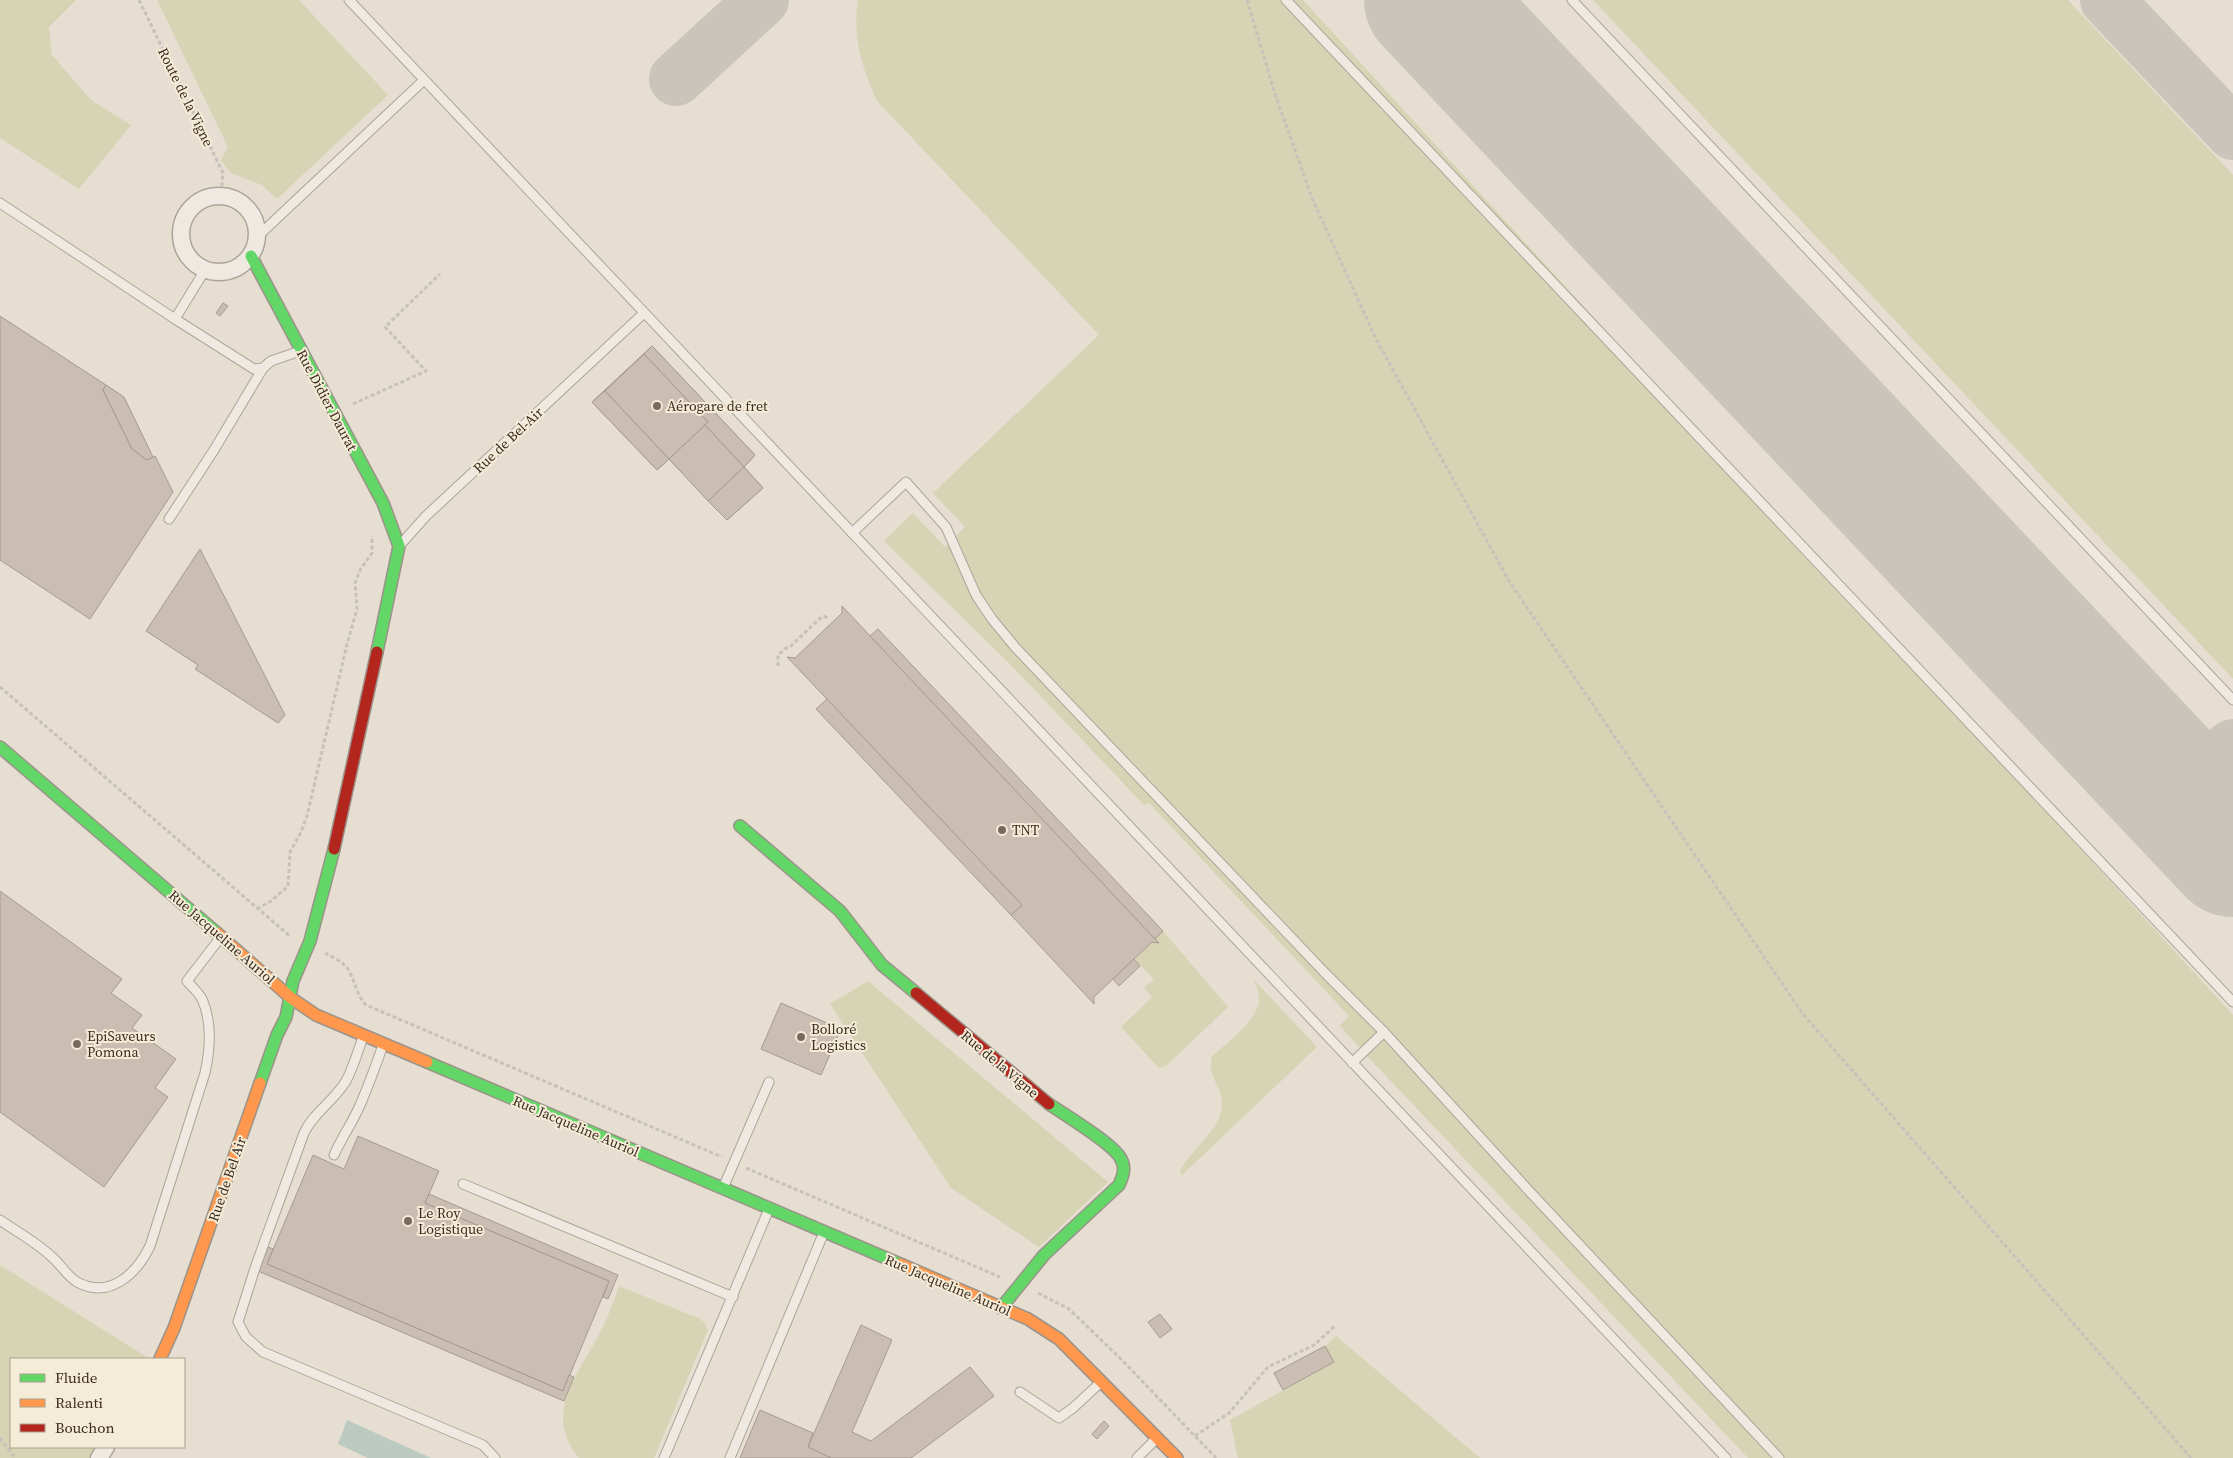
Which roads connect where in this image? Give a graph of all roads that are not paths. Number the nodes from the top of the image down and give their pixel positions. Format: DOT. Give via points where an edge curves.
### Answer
graph roads {
  1 [pos="349,0"];
  2 [pos="1286,0"];
  3 [pos="1572,0"];
  4 [pos="424,80"];
  5 [pos="0,203"];
  6 [pos="257,237"];
  7 [pos="251,256"];
  8 [pos="206,270"];
  9 [pos="644,313"];
  10 [pos="175,319"];
  11 [pos="300,351"];
  12 [pos="263,368"];
  13 [pos="169,519"];
  14 [pos="852,533"];
  15 [pos="399,546"];
  16 [pos="2233,700"];
  17 [pos="0,747"];
  18 [pos="740,826"];
  19 [pos="222,936"];
  20 [pos="291,998"];
  21 [pos="2233,1002"];
  22 [pos="1384,1032"];
  23 [pos="363,1037"];
  24 [pos="383,1045"];
  25 [pos="1352,1063"];
  26 [pos="769,1082"];
  27 [pos="334,1155"];
  28 [pos="463,1184"];
  29 [pos="723,1189"];
  30 [pos="769,1208"];
  31 [pos="0,1220"];
  32 [pos="824,1232"];
  33 [pos="733,1297"];
  34 [pos="1000,1308"];
  35 [pos="160,1358"];
  36 [pos="1101,1382"];
  37 [pos="1020,1392"];
  38 [pos="1158,1438"];
  39 [pos="495,1458"];
  40 [pos="664,1458"];
  41 [pos="730,1458"];
  42 [pos="1137,1458"];
  43 [pos="1177,1458"];
  44 [pos="1726,1458"];
  45 [pos="1780,1458"];
  1 -- 4 [label="lane"];
  2 -- 21 [label="lane"];
  3 -- 16 [label="lane"];
  4 -- 6 [label="lane"];
  4 -- 9 [label="lane"];
  5 -- 10 [label="lane"];
  6 -- 7 [label="street"];
  6 -- 8 [label="street" via="252,213 243,204 222,195 207,197 195,204 186,214 180,236 191,260"];
  7 -- 8 [label="street" via="237,269 224,273"];
  7 -- 11 [label="street, Rue Didier Daurat"];
  8 -- 10 [label="lane"];
  9 -- 14 [label="lane"];
  9 -- 15 [label="lane, Rue de Bel-Air" via="426,516"];
  10 -- 12 [label="lane" via="254,369"];
  11 -- 12 [label="lane" via="270,362"];
  11 -- 15 [label="street, Rue Didier Daurat" via="383,503"];
  12 -- 13 [label="lane"];
  14 -- 22 [label="lane" via="906,482 946,528 976,595 1015,647"];
  14 -- 25 [label="lane"];
  15 -- 20 [label="street, Rue de Bel Air" via="322,900 308,947 293,981"];
  17 -- 19 [label="street, Rue Jacqueline Auriol"];
  18 -- 34 [label="street, Rue de la Vigne" via="840,910 882,965 1041,1099 1122,1158 1124,1176 1119,1185 1044,1255"];
  19 -- 20 [label="street, Rue Jacqueline Auriol"];
  19 -- 31 [label="lane" via="187,981 202,998 208,1024 209,1052 150,1246 142,1262 118,1283 102,1288 87,1286 76,1282 53,1257"];
  20 -- 23 [label="street, Rue Jacqueline Auriol" via="316,1015"];
  20 -- 35 [label="street, Rue de Bel Air" via="178,1318"];
  22 -- 25 [label="lane"];
  22 -- 45 [label="lane"];
  23 -- 24 [label="street, Rue Jacqueline Auriol"];
  23 -- 39 [label="lane" via="346,1081 310,1121 238,1322 246,1337 263,1352 483,1445"];
  24 -- 27 [label="lane" via="361,1103"];
  24 -- 29 [label="street, Rue Jacqueline Auriol"];
  25 -- 44 [label="lane"];
  26 -- 29 [label="lane"];
  28 -- 33 [label="lane"];
  29 -- 30 [label="street, Rue Jacqueline Auriol"];
  30 -- 32 [label="street, Rue Jacqueline Auriol"];
  30 -- 33 [label="lane"];
  32 -- 34 [label="street, Rue Jacqueline Auriol"];
  32 -- 41 [label="lane"];
  33 -- 40 [label="lane"];
  34 -- 36 [label="street, Rue Jacqueline Auriol" via="1028,1319 1059,1339"];
  36 -- 37 [label="lane" via="1059,1418"];
  36 -- 38 [label="street, Rue Jacqueline Auriol"];
  38 -- 42 [label="lane"];
  38 -- 43 [label="street, Rue Jacqueline Auriol"];
}
